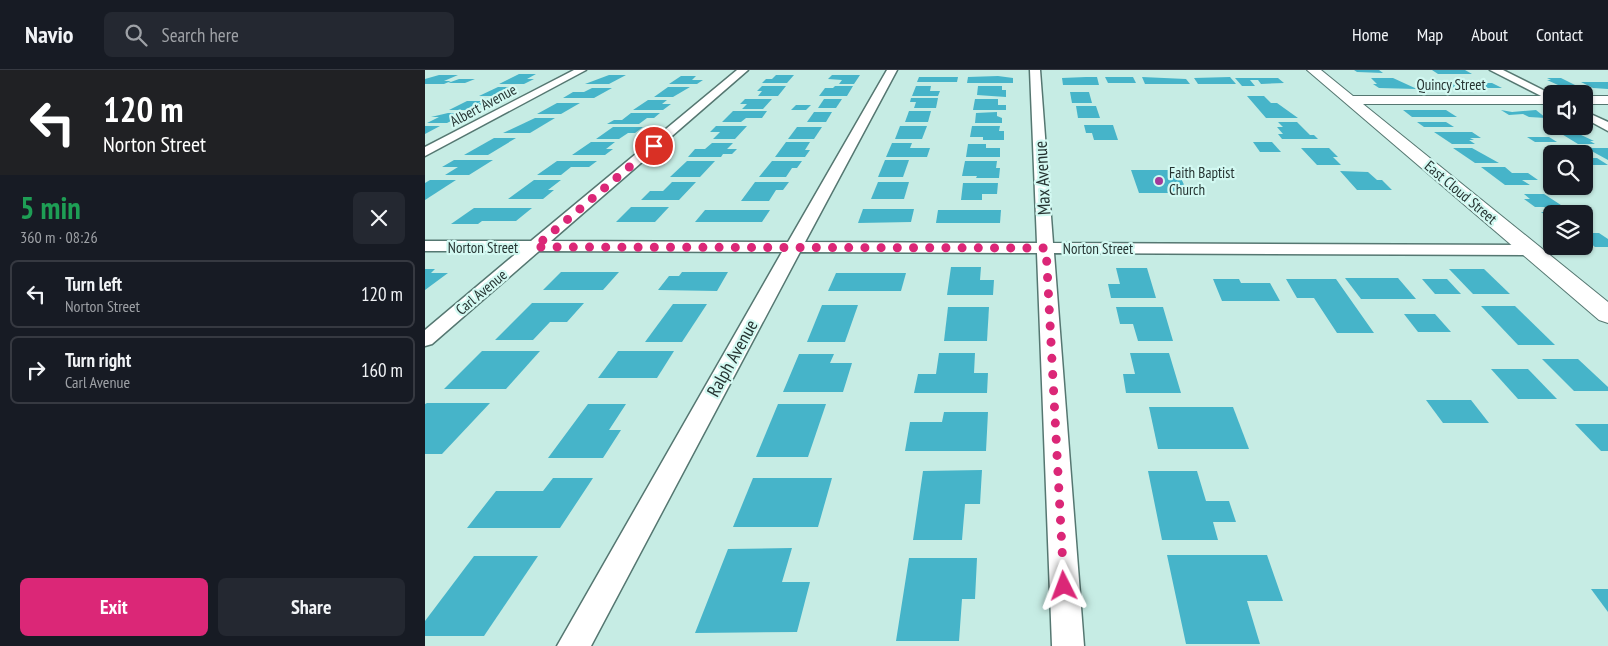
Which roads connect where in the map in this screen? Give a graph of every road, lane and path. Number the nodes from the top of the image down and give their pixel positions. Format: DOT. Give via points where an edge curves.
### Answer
graph roads {
  1 [pos="581,70"];
  2 [pos="743,70"];
  3 [pos="891,70"];
  4 [pos="1035,70"];
  5 [pos="1313,70"];
  6 [pos="1495,70"];
  7 [pos="1543,95"];
  8 [pos="1543,99"];
  9 [pos="1351,100"];
  10 [pos="1593,100"];
  11 [pos="1608,100"];
  12 [pos="1593,119"];
  13 [pos="1608,127"];
  14 [pos="425,152"];
  15 [pos="425,246"];
  16 [pos="535,247"];
  17 [pos="793,248"];
  18 [pos="1046,248"];
  19 [pos="1531,250"];
  20 [pos="1604,308"];
  21 [pos="425,340"];
  22 [pos="573,646"];
  23 [pos="1067,646"];
  1 -- 14 [label="street, Albert Avenue"];
  2 -- 16 [label="street, Carl Avenue"];
  3 -- 17 [label="street, Ralph Avenue"];
  4 -- 18 [label="street, Max Avenue"];
  5 -- 9 [label="main road, East Cloud Street"];
  6 -- 7 [label="street"];
  8 -- 9 [label="main road, Quincy Street"];
  9 -- 19 [label="main road, East Cloud Street"];
  10 -- 11 [label="main road"];
  12 -- 13 [label="street"];
  15 -- 16 [label="street, Norton Street"];
  16 -- 17 [label="street, Norton Street"];
  16 -- 21 [label="street, Carl Avenue"];
  17 -- 18 [label="street, Norton Street"];
  17 -- 22 [label="street, Ralph Avenue"];
  18 -- 19 [label="street, Norton Street"];
  18 -- 23 [label="street, Max Avenue"];
  19 -- 20 [label="main road, East Cloud Street"];
}
